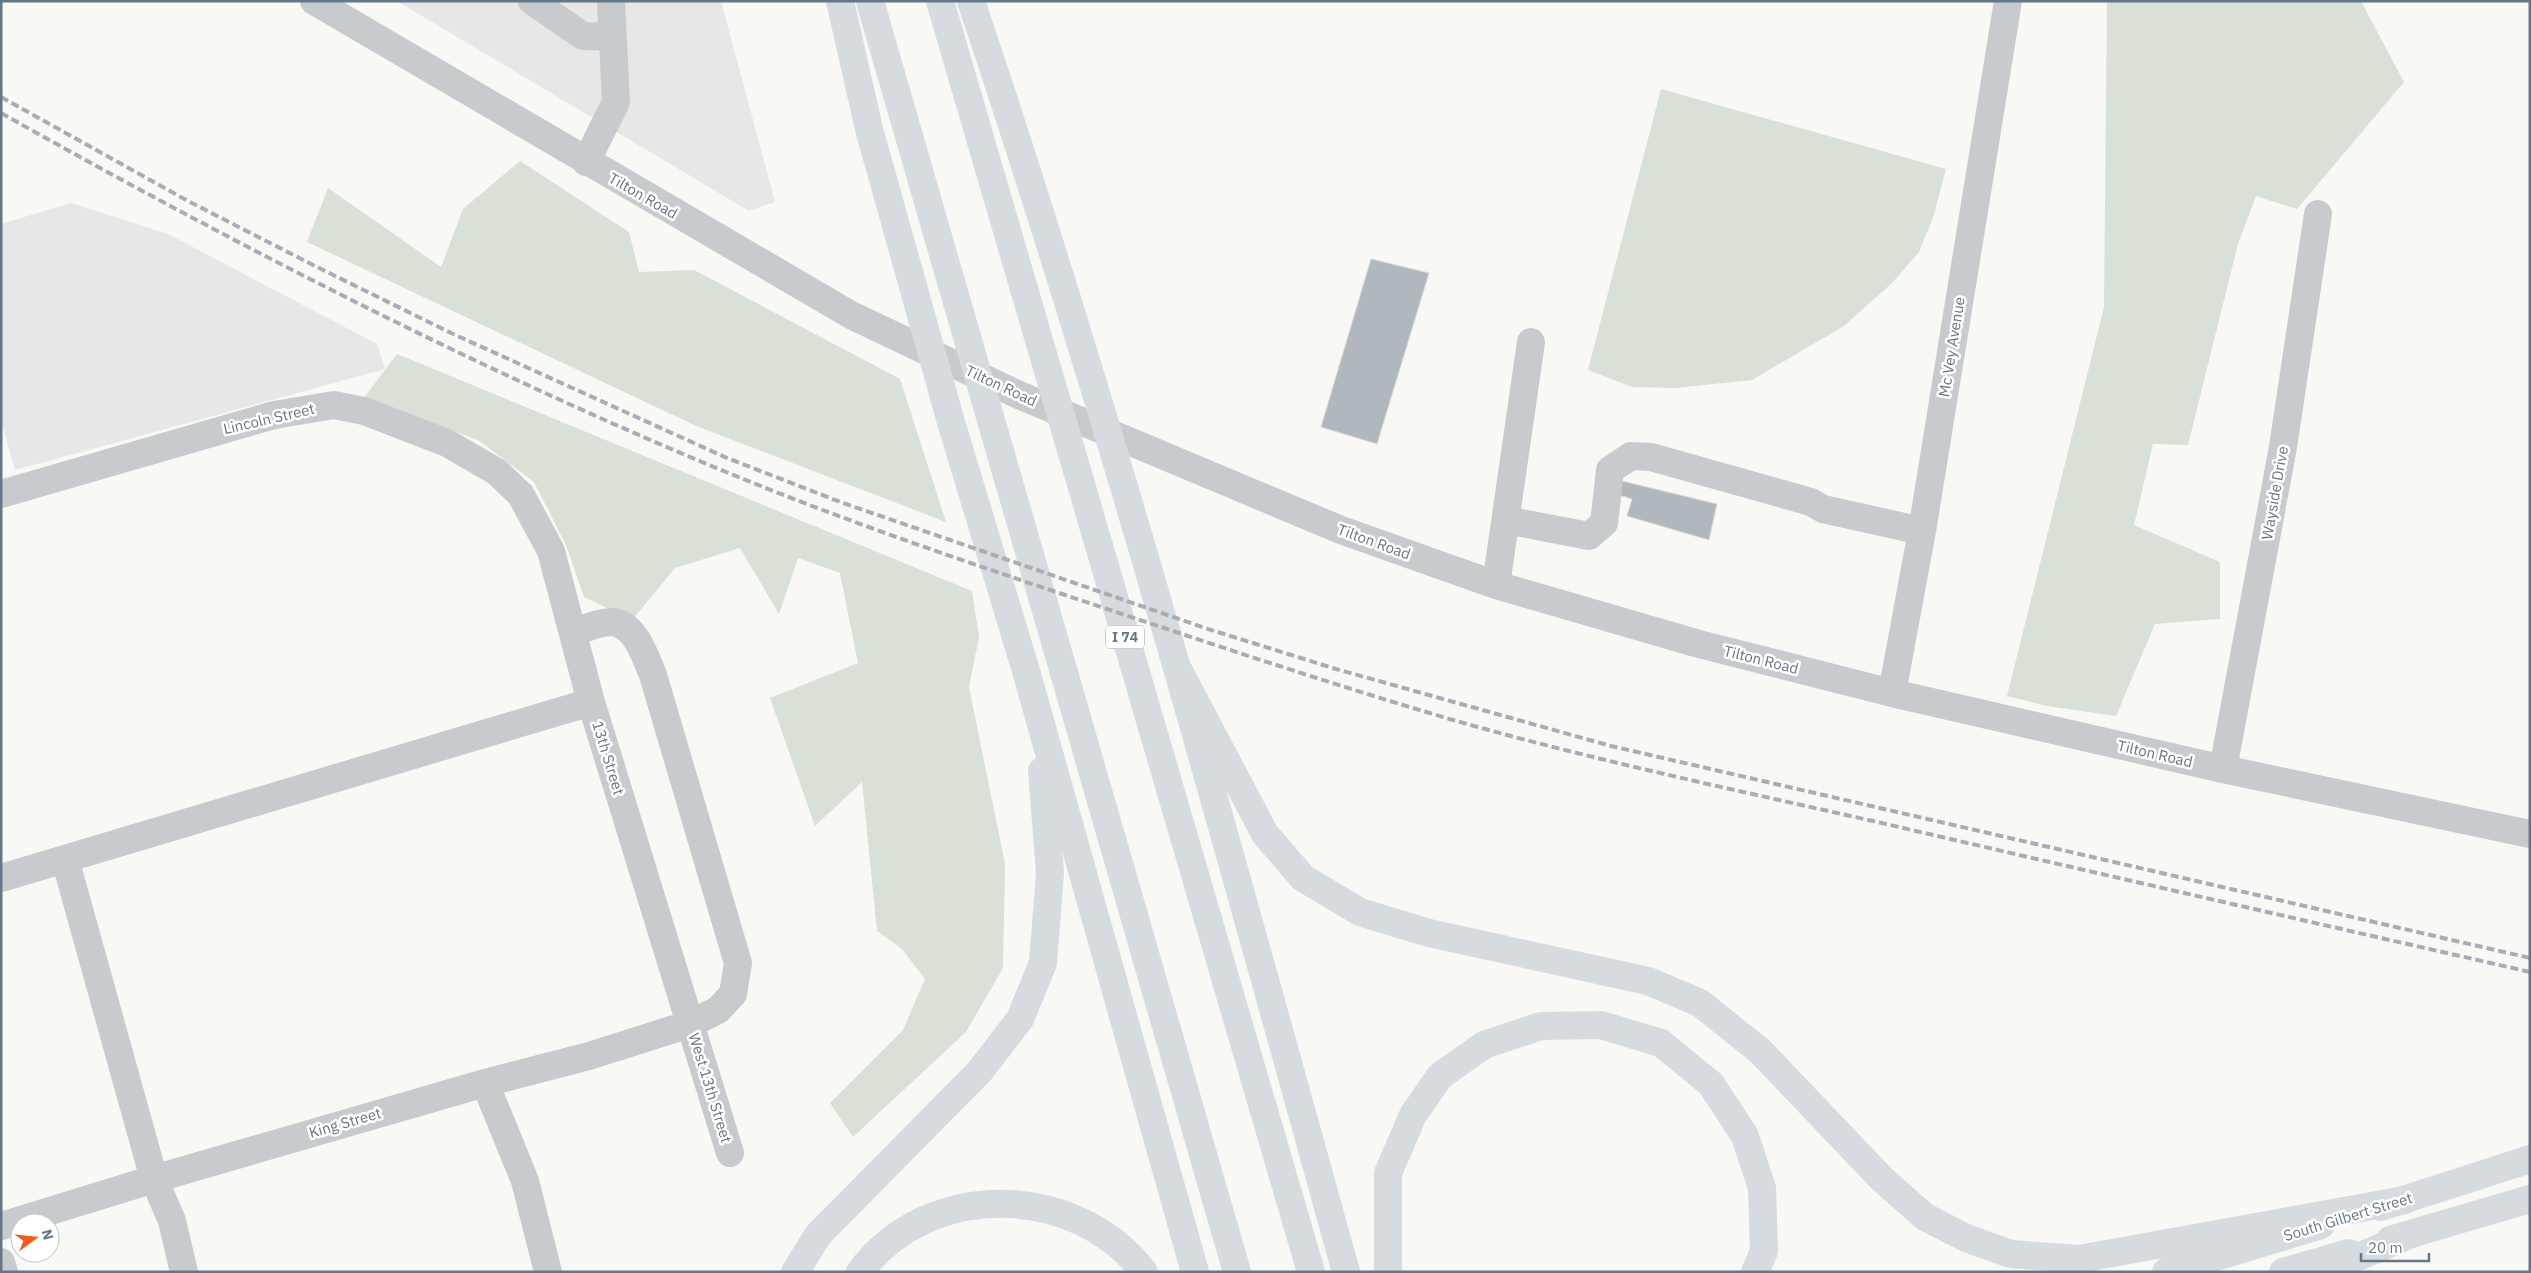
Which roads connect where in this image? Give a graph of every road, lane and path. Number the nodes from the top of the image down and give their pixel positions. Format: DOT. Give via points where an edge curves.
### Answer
graph roads {
  1 [pos="314,1"];
  2 [pos="532,1"];
  3 [pos="611,1"];
  4 [pos="840,1"];
  5 [pos="870,1"];
  6 [pos="940,1"];
  7 [pos="971,1"];
  8 [pos="2008,1"];
  9 [pos="612,36"];
  10 [pos="586,162"];
  11 [pos="2318,214"];
  12 [pos="1532,342"];
  13 [pos="1,494"];
  14 [pos="521,495"];
  15 [pos="1506,520"];
  16 [pos="1922,531"];
  17 [pos="1496,585"];
  18 [pos="573,632"];
  19 [pos="1026,671"];
  20 [pos="1179,671"];
  21 [pos="1892,693"];
  22 [pos="591,702"];
  23 [pos="2223,769"];
  24 [pos="2530,834"];
  25 [pos="65,859"];
  26 [pos="1,878"];
  27 [pos="690,1024"];
  28 [pos="485,1083"];
  29 [pos="730,1153"];
  30 [pos="2530,1159"];
  31 [pos="154,1179"];
  32 [pos="2530,1199"];
  33 [pos="2404,1200"];
  34 [pos="1,1226"];
  35 [pos="2414,1233"];
  36 [pos="1,1262"];
  37 [pos="4,1272"];
  38 [pos="184,1272"];
  39 [pos="548,1272"];
  40 [pos="795,1272"];
  41 [pos="860,1272"];
  42 [pos="1144,1272"];
  43 [pos="1195,1272"];
  44 [pos="1237,1272"];
  45 [pos="1311,1272"];
  46 [pos="1346,1272"];
  47 [pos="1388,1272"];
  48 [pos="1755,1272"];
  49 [pos="2166,1272"];
  50 [pos="2283,1272"];
  51 [pos="2323,1272"];
  1 -- 10 [label="street, Tilton Road"];
  2 -- 9 [label="street" via="583,36"];
  3 -- 9 [label="street"];
  4 -- 19 [label="main road" via="869,129 951,422"];
  5 -- 44 [label="main road"];
  6 -- 45 [label="main road, I 74"];
  7 -- 20 [label="main road" via="1024,158"];
  8 -- 16 [label="street, Mc Vey Avenue"];
  9 -- 10 [label="street" via="616,102"];
  10 -- 17 [label="street, Tilton Road" via="851,316 1019,395 1341,530"];
  11 -- 23 [label="street, Wayside Drive" via="2284,447"];
  12 -- 15 [label="street"];
  13 -- 14 [label="street, Lincoln Street" via="274,415 334,405 364,410 447,443 497,472"];
  14 -- 18 [label="street, 13th Street" via="551,551"];
  15 -- 16 [label="street" via="1590,536 1604,523 1610,470 1631,456 1652,457 1811,502 1823,509"];
  15 -- 17 [label="street"];
  16 -- 21 [label="street, Mc Vey Avenue"];
  17 -- 21 [label="street, Tilton Road" via="1699,644"];
  18 -- 22 [label="street, 13th Street"];
  18 -- 27 [label="street, King Street" via="611,622 628,628 641,648 658,693 738,963 734,994 718,1010"];
  19 -- 40 [label="main road" via="1041,767 1050,873 1043,963 1020,1019 980,1071 818,1234"];
  19 -- 43 [label="main road"];
  20 -- 33 [label="main road" via="1265,834 1303,878 1360,912 1428,933 1648,981 1700,1003 1760,1050 1882,1179 1925,1217 1966,1238 2011,1254 2079,1259"];
  20 -- 46 [label="main road"];
  21 -- 23 [label="street, Tilton Road"];
  22 -- 25 [label="street"];
  22 -- 27 [label="street, 13th Street"];
  23 -- 24 [label="street, Tilton Road"];
  25 -- 26 [label="street"];
  25 -- 31 [label="street"];
  27 -- 28 [label="street, King Street" via="589,1056"];
  27 -- 29 [label="street, West 13th Street"];
  28 -- 31 [label="street, King Street"];
  28 -- 39 [label="street" via="525,1182"];
  30 -- 33 [label="main road, South Gilbert Street"];
  31 -- 34 [label="street, King Street"];
  31 -- 38 [label="street" via="172,1221"];
  32 -- 35 [label="main road"];
  33 -- 49 [label="main road, South Gilbert Street"];
  35 -- 50 [label="main road"];
  35 -- 51 [label="main road"];
  36 -- 37 [label="street"];
  41 -- 42 [label="main road" via="871,1256 912,1225 968,1205 1020,1203 1079,1219 1130,1254"];
  47 -- 48 [label="main road" via="1388,1173 1413,1115 1440,1076 1484,1045 1542,1026 1601,1025 1661,1043 1711,1084 1746,1136 1762,1188 1764,1251"];
}
